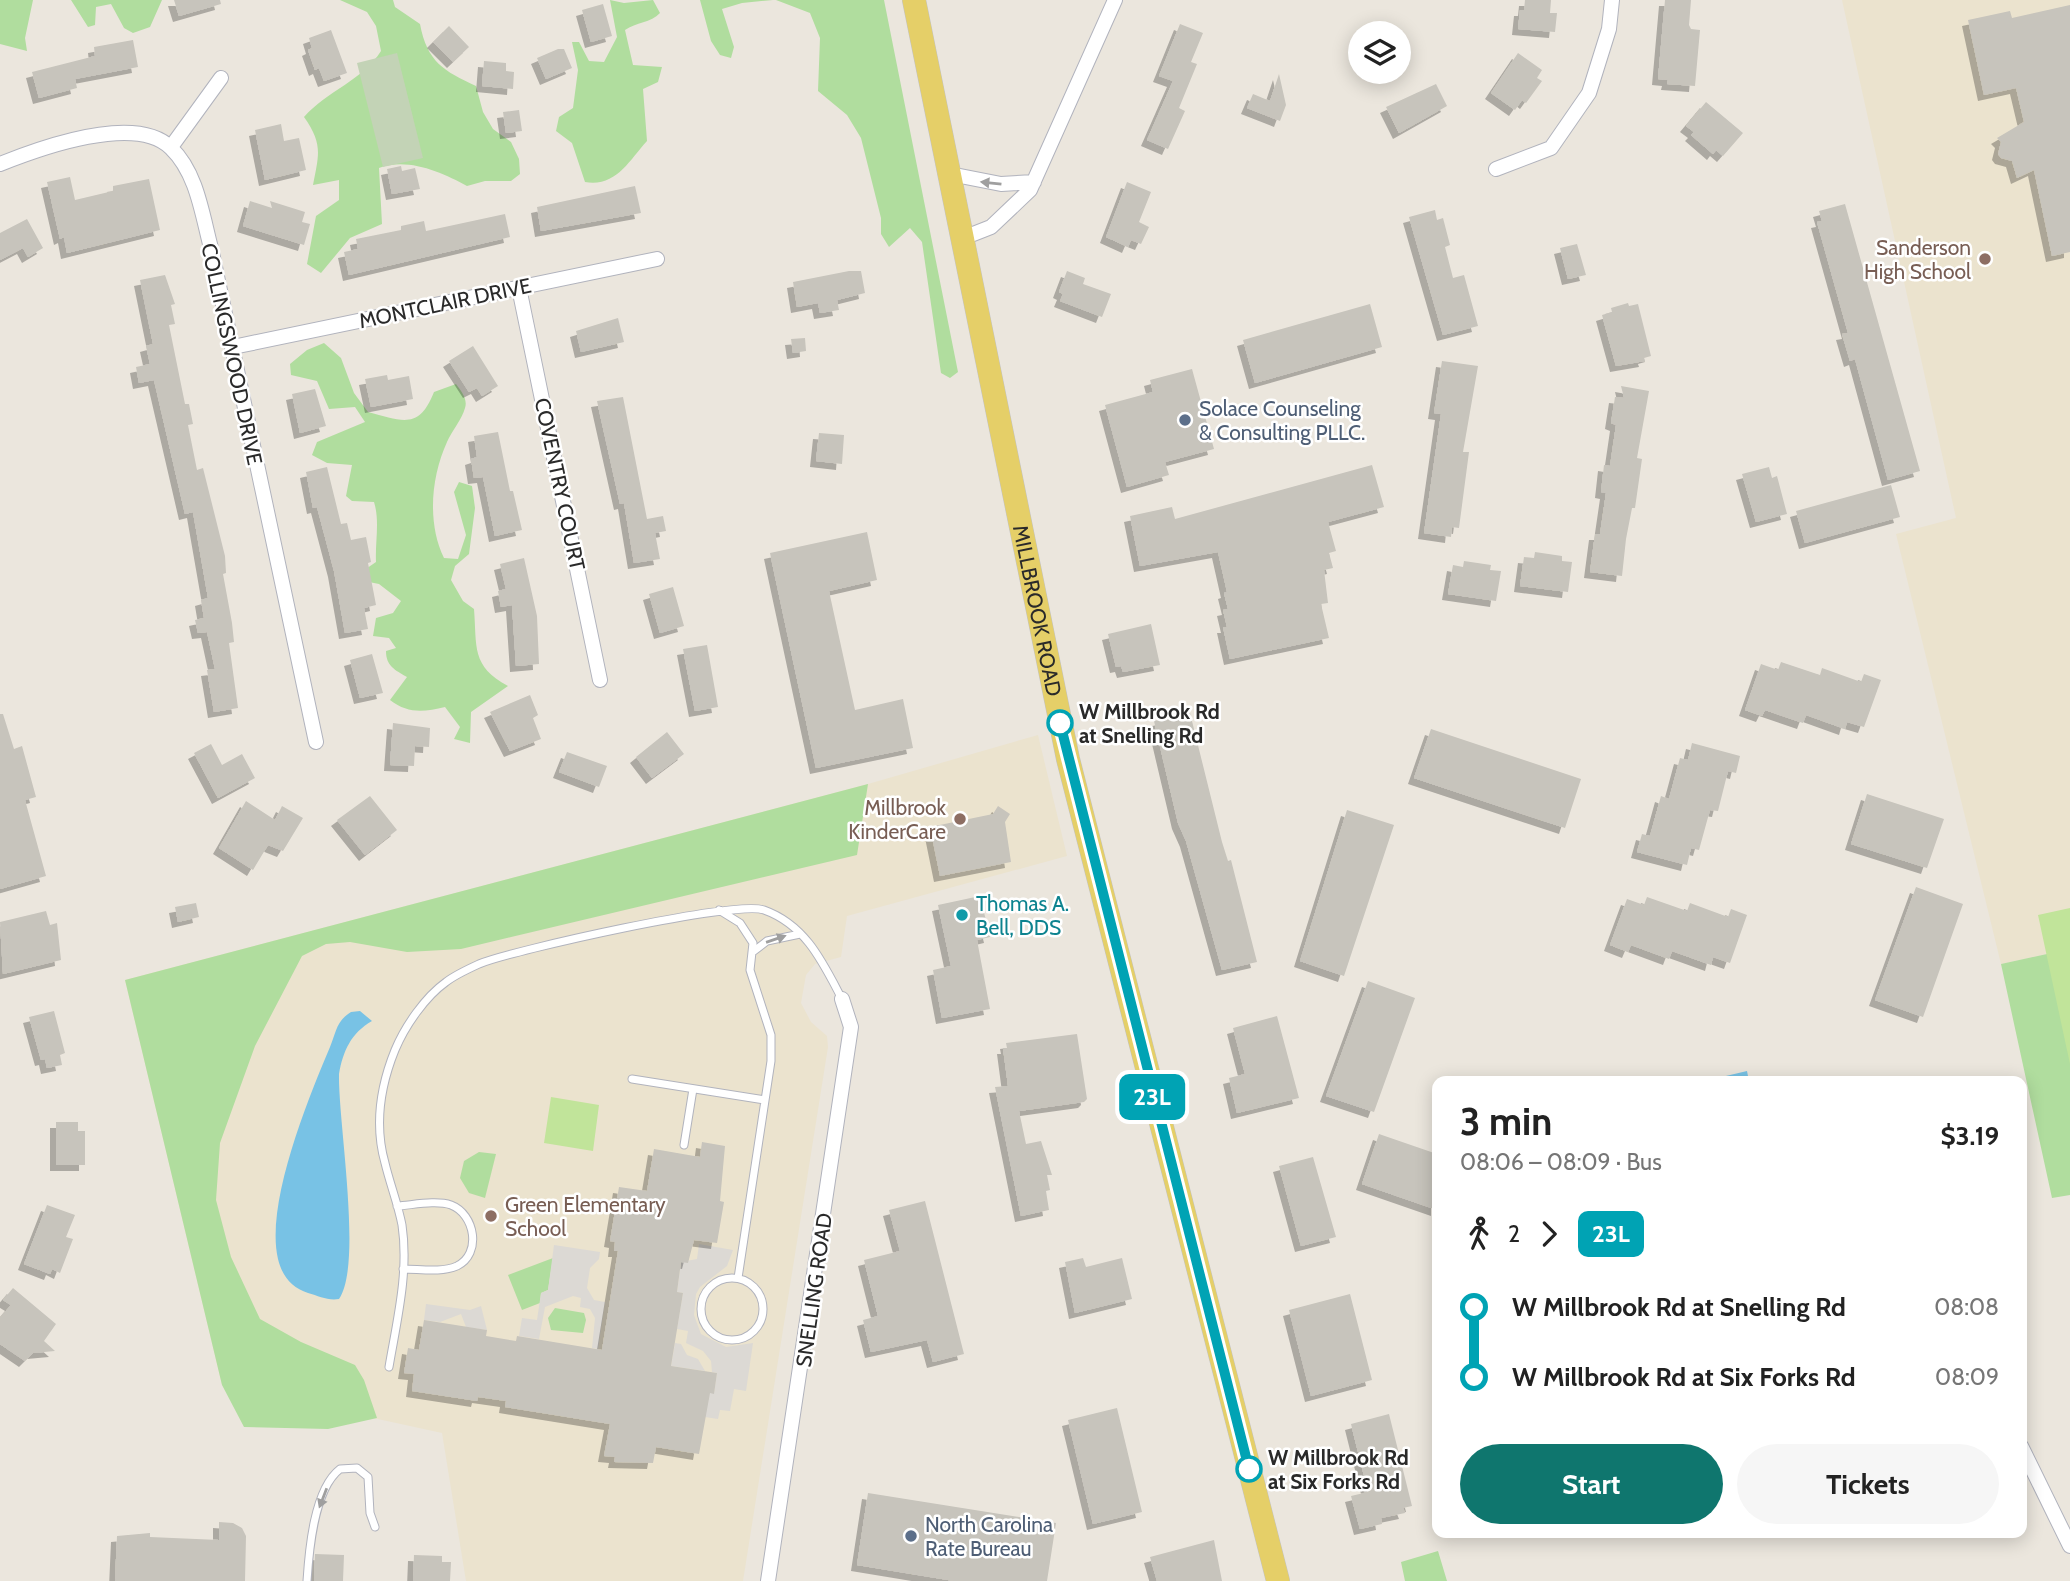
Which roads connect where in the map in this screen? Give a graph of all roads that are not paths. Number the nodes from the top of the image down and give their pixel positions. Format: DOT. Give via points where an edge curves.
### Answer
graph roads {
  1 [pos="914,0"];
  2 [pos="1115,0"];
  3 [pos="1612,0"];
  4 [pos="221,78"];
  5 [pos="171,147"];
  6 [pos="0,164"];
  7 [pos="1496,169"];
  8 [pos="950,174"];
  9 [pos="1034,182"];
  10 [pos="963,238"];
  11 [pos="657,259"];
  12 [pos="519,288"];
  13 [pos="233,347"];
  14 [pos="600,680"];
  15 [pos="316,742"];
  16 [pos="719,909"];
  17 [pos="800,934"];
  18 [pos="754,951"];
  19 [pos="842,999"];
  20 [pos="632,1079"];
  21 [pos="694,1089"];
  22 [pos="765,1100"];
  23 [pos="684,1145"];
  24 [pos="397,1206"];
  25 [pos="403,1269"];
  26 [pos="738,1278"];
  27 [pos="389,1367"];
  28 [pos="2027,1458"];
  29 [pos="375,1527"];
  30 [pos="2069,1540"];
  31 [pos="307,1581"];
  32 [pos="768,1581"];
  33 [pos="1278,1581"];
  1 -- 8 [label="main road, MILLBROOK ROAD"];
  2 -- 9 [label="street"];
  3 -- 7 [label="street" via="1609,29 1589,93 1551,148"];
  4 -- 5 [label="street"];
  5 -- 6 [label="street" via="149,135 115,134 46,146"];
  5 -- 13 [label="street, COLLINGSWOOD DRIVE" via="195,186"];
  9 -- 8 [label="street, one-way" via="1001,184"];
  8 -- 10 [label="main road, MILLBROOK ROAD"];
  9 -- 10 [label="street" via="991,228"];
  10 -- 33 [label="main road, MILLBROOK ROAD" via="1065,747"];
  11 -- 12 [label="street, MONTCLAIR DRIVE"];
  12 -- 13 [label="street, MONTCLAIR DRIVE"];
  12 -- 14 [label="street, COVENTRY COURT"];
  13 -- 15 [label="street, COLLINGSWOOD DRIVE"];
  16 -- 17 [label="lane" via="762,909"];
  16 -- 18 [label="lane" via="740,923"];
  16 -- 24 [label="lane" via="531,949 480,964 444,983 418,1011 397,1046 382,1086 379,1133"];
  18 -- 17 [label="lane, one-way" via="767,941"];
  17 -- 19 [label="lane" via="816,950"];
  18 -- 22 [label="lane" via="750,970 771,1035"];
  19 -- 32 [label="street, SNELLING ROAD" via="851,1027"];
  20 -- 21 [label="lane"];
  21 -- 22 [label="lane"];
  21 -- 23 [label="lane"];
  22 -- 26 [label="lane"];
  24 -- 25 [label="lane"];
  24 -- 25 [label="lane" via="450,1205 460,1210 472,1231 471,1251 459,1265"];
  25 -- 27 [label="lane"];
  26 -- 26 [label="lane" via="717,1282 701,1306 706,1326 722,1339 751,1334 762,1317 761,1297"];
  28 -- 30 [label="street"];
  29 -- 31 [label="lane, one-way" via="368,1477 357,1468 340,1469 319,1507"];
}
